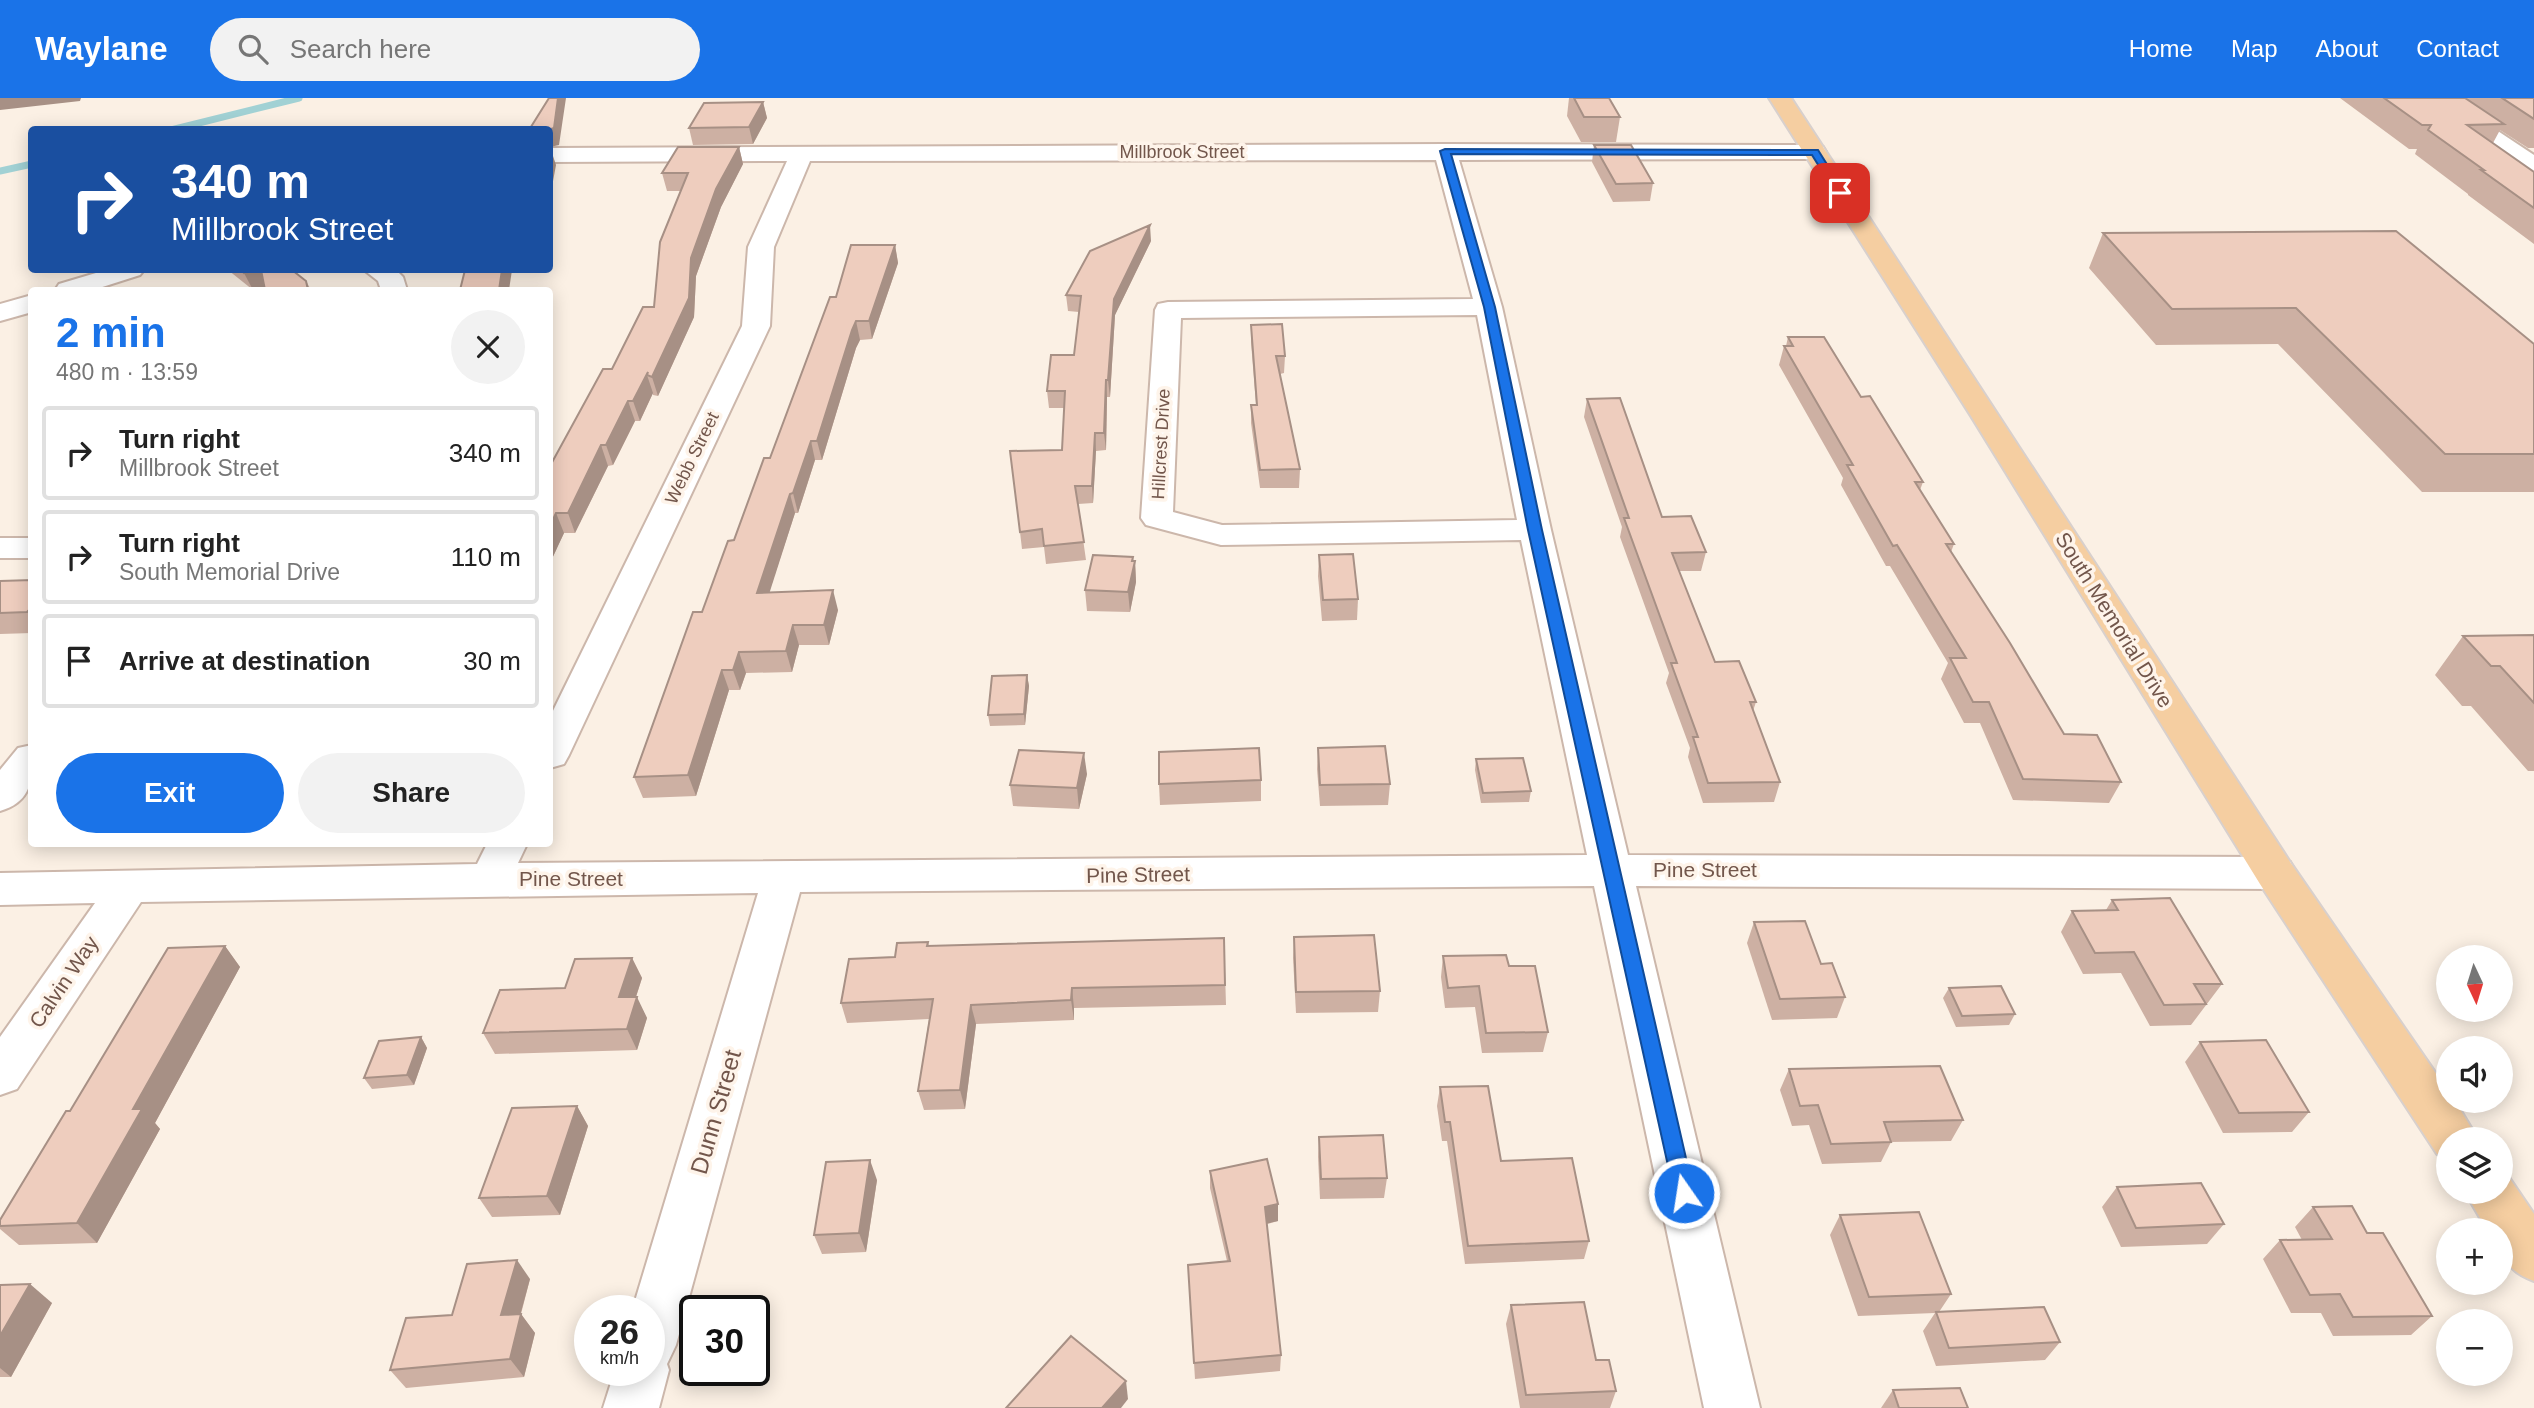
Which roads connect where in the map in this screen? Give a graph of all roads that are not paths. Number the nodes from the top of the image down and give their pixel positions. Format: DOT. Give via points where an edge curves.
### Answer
graph roads {
  1 [pos="1780,98"];
  2 [pos="2433,98"];
  3 [pos="1445,151"];
  4 [pos="803,152"];
  5 [pos="1815,152"];
  6 [pos="553,155"];
  7 [pos="2534,166"];
  8 [pos="122,273"];
  9 [pos="383,273"];
  10 [pos="77,287"];
  11 [pos="393,287"];
  12 [pos="28,304"];
  13 [pos="1489,307"];
  14 [pos="0,313"];
  15 [pos="1535,530"];
  16 [pos="0,548"];
  17 [pos="28,548"];
  18 [pos="553,749"];
  19 [pos="28,763"];
  20 [pos="0,797"];
  21 [pos="498,861"];
  22 [pos="1612,870"];
  23 [pos="2275,873"];
  24 [pos="783,878"];
  25 [pos="128,888"];
  26 [pos="0,889"];
  27 [pos="0,1075"];
  28 [pos="2446,1127"];
  29 [pos="2498,1204"];
  30 [pos="2534,1257"];
  31 [pos="663,1295"];
  32 [pos="637,1386"];
  33 [pos="631,1408"];
  34 [pos="1732,1408"];
  1 -- 5 [label="main road, South Memorial Drive"];
  2 -- 7 [label="street"];
  3 -- 4 [label="street, Millbrook Street"];
  3 -- 5 [label="street, Millbrook Street"];
  3 -- 13 [label="street"];
  4 -- 6 [label="street, Millbrook Street"];
  4 -- 18 [label="street, Webb Street" via="761,247 756,326"];
  5 -- 23 [label="main road, South Memorial Drive"];
  8 -- 10 [label="street"];
  9 -- 11 [label="street" via="390,277"];
  12 -- 14 [label="street"];
  13 -- 15 [label="street"];
  13 -- 15 [label="street, Hillcrest Drive" via="1168,310 1157,518 1221,535"];
  15 -- 22 [label="street"];
  16 -- 17 [label="street"];
  19 -- 20 [label="street"];
  21 -- 24 [label="street, Pine Street"];
  21 -- 25 [label="street, Pine Street"];
  22 -- 23 [label="street, Pine Street"];
  22 -- 24 [label="street, Pine Street"];
  22 -- 34 [label="street"];
  23 -- 28 [label="main road, South Memorial Drive"];
  24 -- 31 [label="street, Dunn Street"];
  25 -- 26 [label="street, Pine Street"];
  25 -- 27 [label="street, Calvin Way"];
  29 -- 30 [label="main road"];
  32 -- 33 [label="street"];
}
